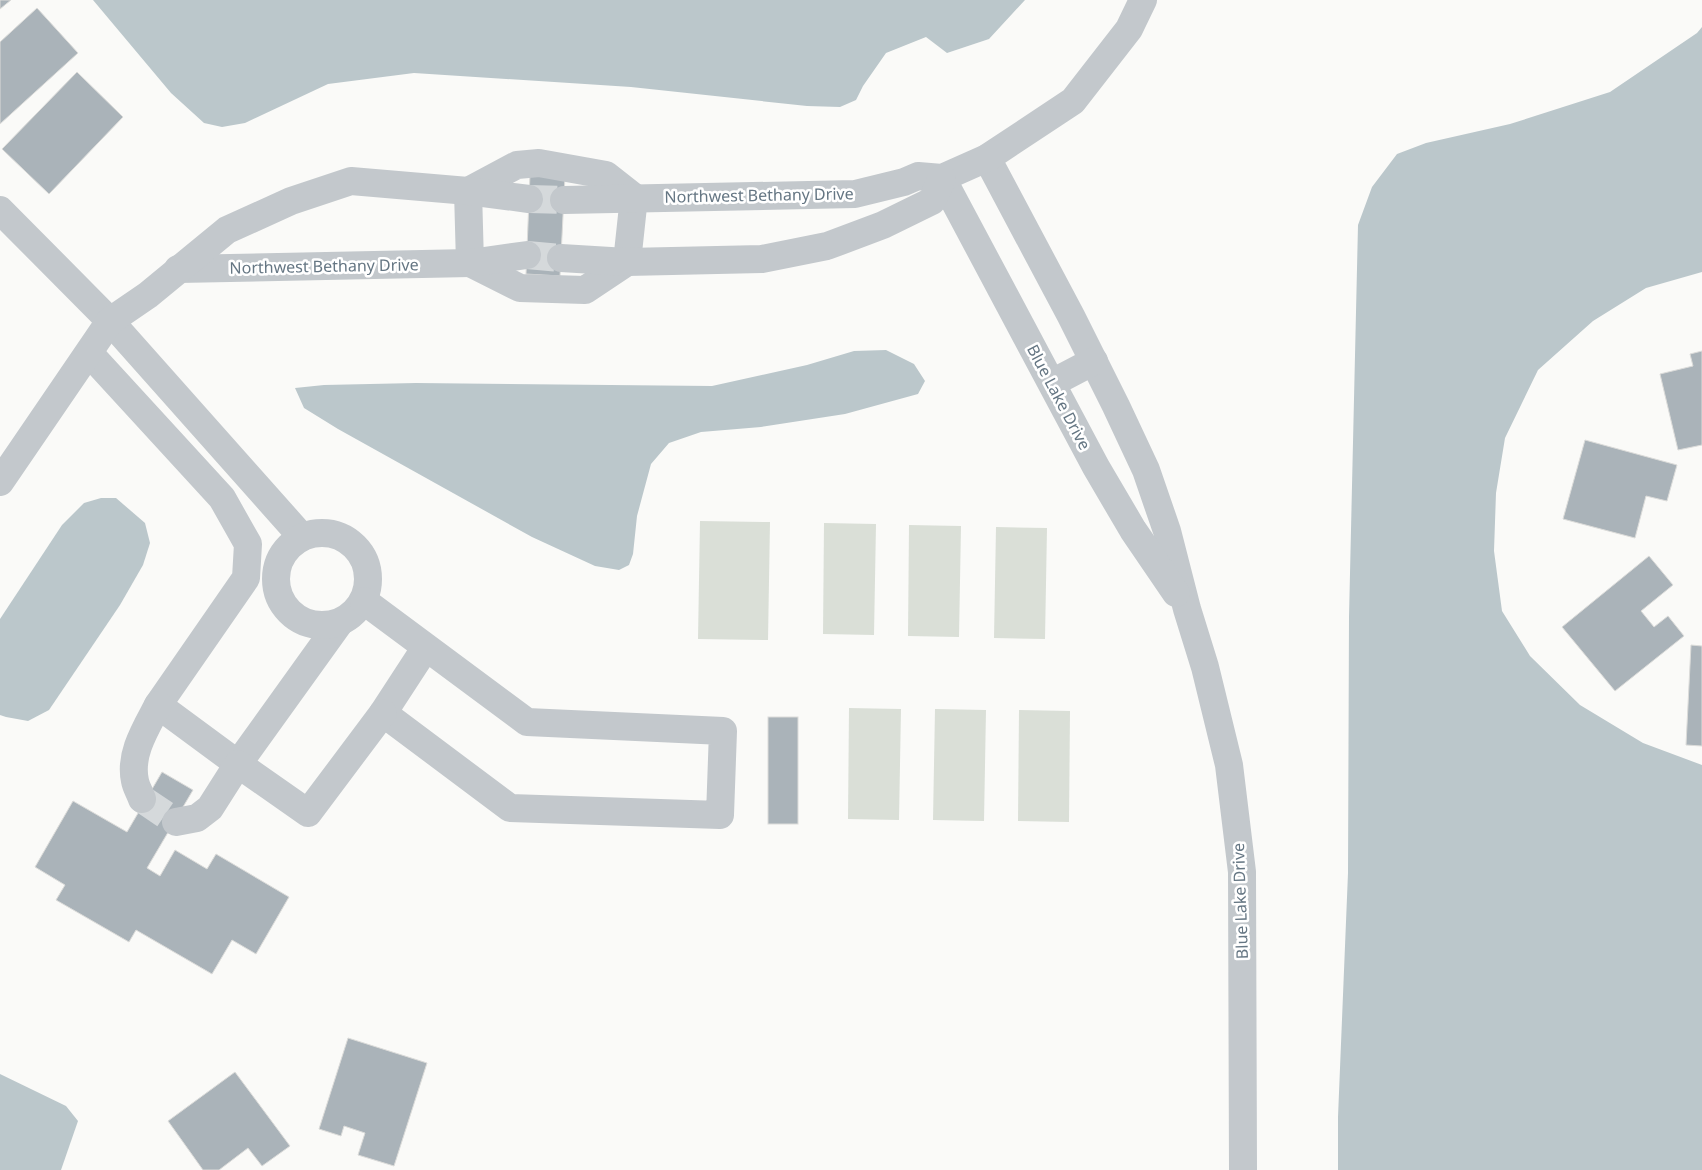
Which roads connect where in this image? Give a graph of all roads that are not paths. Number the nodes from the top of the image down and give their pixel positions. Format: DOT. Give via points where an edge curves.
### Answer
graph roads {
  1 [pos="1143,0"];
  2 [pos="987,158"];
  3 [pos="942,178"];
  4 [pos="468,191"];
  5 [pos="634,197"];
  6 [pos="529,199"];
  7 [pos="564,200"];
  8 [pos="0,210"];
  9 [pos="526,256"];
  10 [pos="561,258"];
  11 [pos="627,262"];
  12 [pos="470,263"];
  13 [pos="178,269"];
  14 [pos="110,321"];
  15 [pos="89,353"];
  16 [pos="1094,362"];
  17 [pos="1052,383"];
  18 [pos="0,482"];
  19 [pos="302,537"];
  20 [pos="275,575"];
  21 [pos="246,578"];
  22 [pos="364,601"];
  23 [pos="1187,609"];
  24 [pos="340,622"];
  25 [pos="426,648"];
  26 [pos="158,705"];
  27 [pos="383,712"];
  28 [pos="238,764"];
  29 [pos="142,799"];
  30 [pos="176,822"];
  31 [pos="1244,1170"];
  1 -- 2 [label="street, Northwest Bethany Drive" via="1129,30 1073,101"];
  2 -- 3 [label="street, Northwest Bethany Drive"];
  2 -- 16 [label="street, Blue Lake Drive"];
  3 -- 5 [label="street, Northwest Bethany Drive" via="918,176 855,194"];
  3 -- 11 [label="street" via="932,201 883,225 826,246 762,259"];
  3 -- 17 [label="street, Blue Lake Drive"];
  4 -- 5 [label="street" via="517,165 539,163 606,175"];
  4 -- 6 [label="street, Northwest Bethany Drive"];
  4 -- 12 [label="street"];
  4 -- 13 [label="street, Northwest Bethany Drive" via="351,181 291,201 227,230"];
  5 -- 7 [label="street, Northwest Bethany Drive"];
  5 -- 11 [label="street"];
  8 -- 14 [label="street"];
  9 -- 12 [label="street, Northwest Bethany Drive"];
  10 -- 11 [label="street"];
  11 -- 12 [label="street, Northwest Bethany Drive" via="585,290 520,288"];
  12 -- 13 [label="street, Northwest Bethany Drive"];
  13 -- 14 [label="street, Northwest Bethany Drive"];
  14 -- 15 [label="street, Northwest Bethany Drive"];
  14 -- 19 [label="street"];
  15 -- 18 [label="street, Northwest Bethany Drive"];
  15 -- 21 [label="street" via="222,498 248,544"];
  16 -- 17 [label="street"];
  16 -- 23 [label="street, Blue Lake Drive" via="1146,470 1167,531"];
  17 -- 23 [label="street, Blue Lake Drive" via="1133,530"];
  19 -- 20 [label="street" via="289,546"];
  19 -- 22 [label="street" via="330,533 356,546 368,572 369,587"];
  20 -- 21 [label="street"];
  20 -- 24 [label="street" via="280,598 294,617 324,626"];
  21 -- 26 [label="street"];
  22 -- 24 [label="street" via="354,614"];
  22 -- 25 [label="street"];
  23 -- 31 [label="street, Blue Lake Drive" via="1229,765 1242,872"];
  24 -- 28 [label="street"];
  25 -- 27 [label="street"];
  25 -- 27 [label="street" via="527,722 722,731 720,815 510,808"];
  26 -- 28 [label="street"];
  26 -- 29 [label="street" via="142,736 134,764 135,781"];
  27 -- 28 [label="street" via="308,812"];
  28 -- 30 [label="street" via="210,808 197,818"];
}
